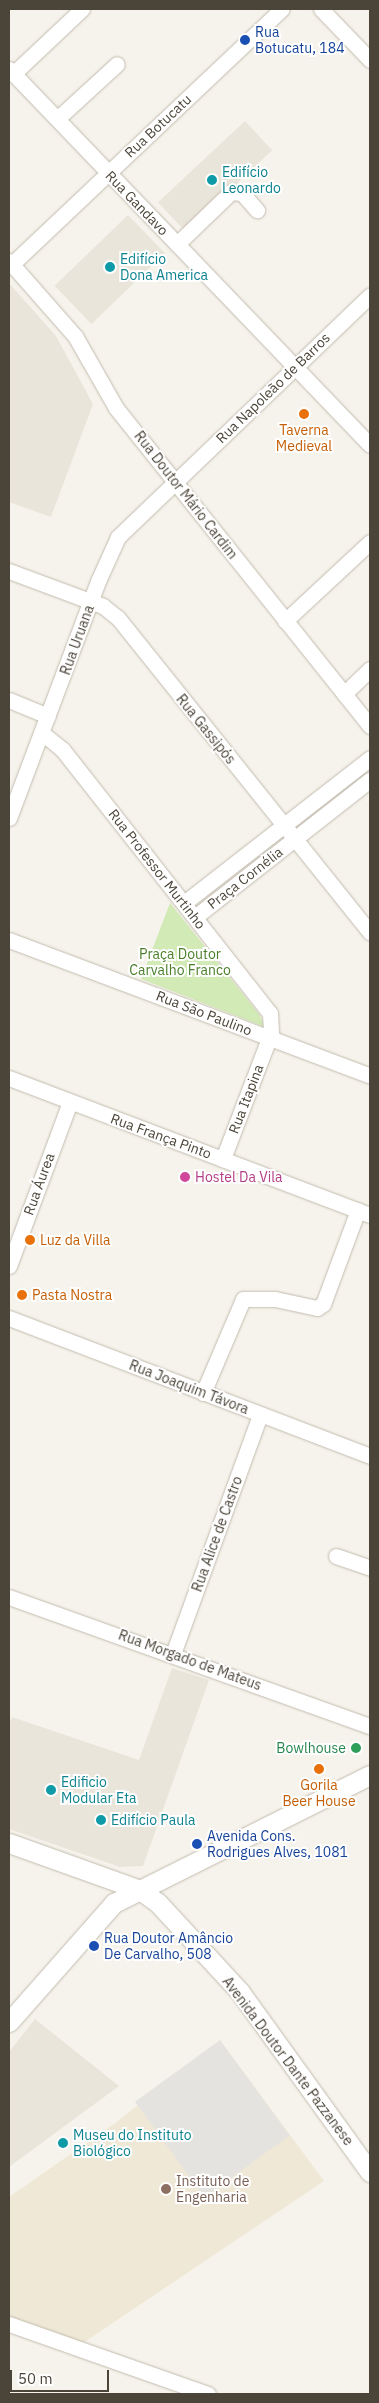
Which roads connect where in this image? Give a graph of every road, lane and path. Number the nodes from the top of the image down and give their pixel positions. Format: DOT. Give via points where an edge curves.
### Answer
graph roads {
  1 [pos="82,9"];
  2 [pos="282,9"];
  3 [pos="321,9"];
  4 [pos="370,60"];
  5 [pos="117,64"];
  6 [pos="11,72"];
  7 [pos="57,119"];
  8 [pos="108,173"];
  9 [pos="257,210"];
  10 [pos="177,244"];
  11 [pos="10,262"];
  12 [pos="370,295"];
  13 [pos="295,368"];
  14 [pos="370,445"];
  15 [pos="175,481"];
  16 [pos="370,542"];
  17 [pos="9,571"];
  18 [pos="90,602"];
  19 [pos="286,622"];
  20 [pos="370,669"];
  21 [pos="344,694"];
  22 [pos="9,700"];
  23 [pos="48,716"];
  24 [pos="370,726"];
  25 [pos="42,733"];
  26 [pos="370,758"];
  27 [pos="370,780"];
  28 [pos="9,818"];
  29 [pos="284,827"];
  30 [pos="295,839"];
  31 [pos="184,903"];
  32 [pos="195,917"];
  33 [pos="370,932"];
  34 [pos="9,940"];
  35 [pos="269,1038"];
  36 [pos="370,1076"];
  37 [pos="9,1078"];
  38 [pos="70,1102"];
  39 [pos="223,1159"];
  40 [pos="364,1212"];
  41 [pos="9,1266"];
  42 [pos="9,1318"];
  43 [pos="203,1393"];
  44 [pos="260,1415"];
  45 [pos="370,1456"];
  46 [pos="336,1556"];
  47 [pos="370,1568"];
  48 [pos="9,1597"];
  49 [pos="173,1654"];
  50 [pos="370,1726"];
  51 [pos="370,1775"];
  52 [pos="9,1843"];
  53 [pos="140,1890"];
  54 [pos="9,2022"];
  55 [pos="370,2172"];
  56 [pos="9,2324"];
  57 [pos="208,2394"];
  1 -- 6 [label="street"];
  2 -- 8 [label="street, Rua Botucatu"];
  3 -- 4 [label="street"];
  5 -- 7 [label="street"];
  6 -- 7 [label="street, Rua Gandavo"];
  7 -- 8 [label="street, Rua Gandavo"];
  8 -- 10 [label="street, Rua Gandavo"];
  8 -- 11 [label="street, Rua Botucatu"];
  9 -- 10 [label="street" via="242,193 231,192"];
  10 -- 13 [label="street, Rua Gandavo"];
  11 -- 15 [label="street, Rua Doutor Mário Cardim" via="75,336 108,396"];
  12 -- 13 [label="street, Rua Napoleão de Barros"];
  13 -- 14 [label="street, Rua Gandavo"];
  13 -- 15 [label="street, Rua Napoleão de Barros"];
  15 -- 18 [label="street, Rua Uruana" via="118,537"];
  15 -- 19 [label="street, Rua Doutor Mário Cardim"];
  16 -- 19 [label="street"];
  17 -- 18 [label="street, Rua Gassipós"];
  18 -- 23 [label="street, Rua Uruana"];
  18 -- 29 [label="street, Rua Gassipós" via="118,618"];
  19 -- 21 [label="street, Rua Doutor Mário Cardim"];
  20 -- 21 [label="street"];
  21 -- 24 [label="street, Rua Doutor Mário Cardim"];
  22 -- 23 [label="street"];
  23 -- 25 [label="street, Rua Uruana"];
  25 -- 28 [label="street, Rua Uruana"];
  25 -- 31 [label="street, Rua Professor Murtinho" via="62,749"];
  26 -- 29 [label="street, Praça Cornélia"];
  27 -- 30 [label="street, Praça Cornélia"];
  29 -- 30 [label="street, Rua Gassipós"];
  29 -- 31 [label="street, Praça Cornélia"];
  30 -- 32 [label="street, Praça Cornélia"];
  30 -- 33 [label="street, Rua Gassipós"];
  31 -- 32 [label="street, Rua Professor Murtinho"];
  32 -- 35 [label="street, Rua Professor Murtinho" via="270,1013 273,1027"];
  34 -- 35 [label="street, Rua São Paulino"];
  35 -- 36 [label="street, Rua São Paulino"];
  35 -- 39 [label="street, Rua Itapina"];
  37 -- 38 [label="street, Rua França Pinto"];
  38 -- 39 [label="street, Rua França Pinto"];
  38 -- 41 [label="street, Rua Áurea"];
  39 -- 40 [label="street, Rua França Pinto"];
  40 -- 43 [label="street" via="323,1304 317,1308 275,1299 243,1299"];
  42 -- 43 [label="street, Rua Joaquim Távora"];
  43 -- 44 [label="street, Rua Joaquim Távora"];
  44 -- 45 [label="street, Rua Joaquim Távora"];
  44 -- 49 [label="street, Rua Alice de Castro"];
  46 -- 47 [label="street"];
  48 -- 49 [label="street, Rua Morgado de Mateus"];
  49 -- 50 [label="street, Rua Morgado de Mateus"];
  51 -- 53 [label="street"];
  52 -- 53 [label="street"];
  53 -- 54 [label="street" via="114,1903"];
  53 -- 55 [label="street, Avenida Doutor Dante Pazzanese" via="179,1923 240,1992"];
  56 -- 57 [label="street"];
}
